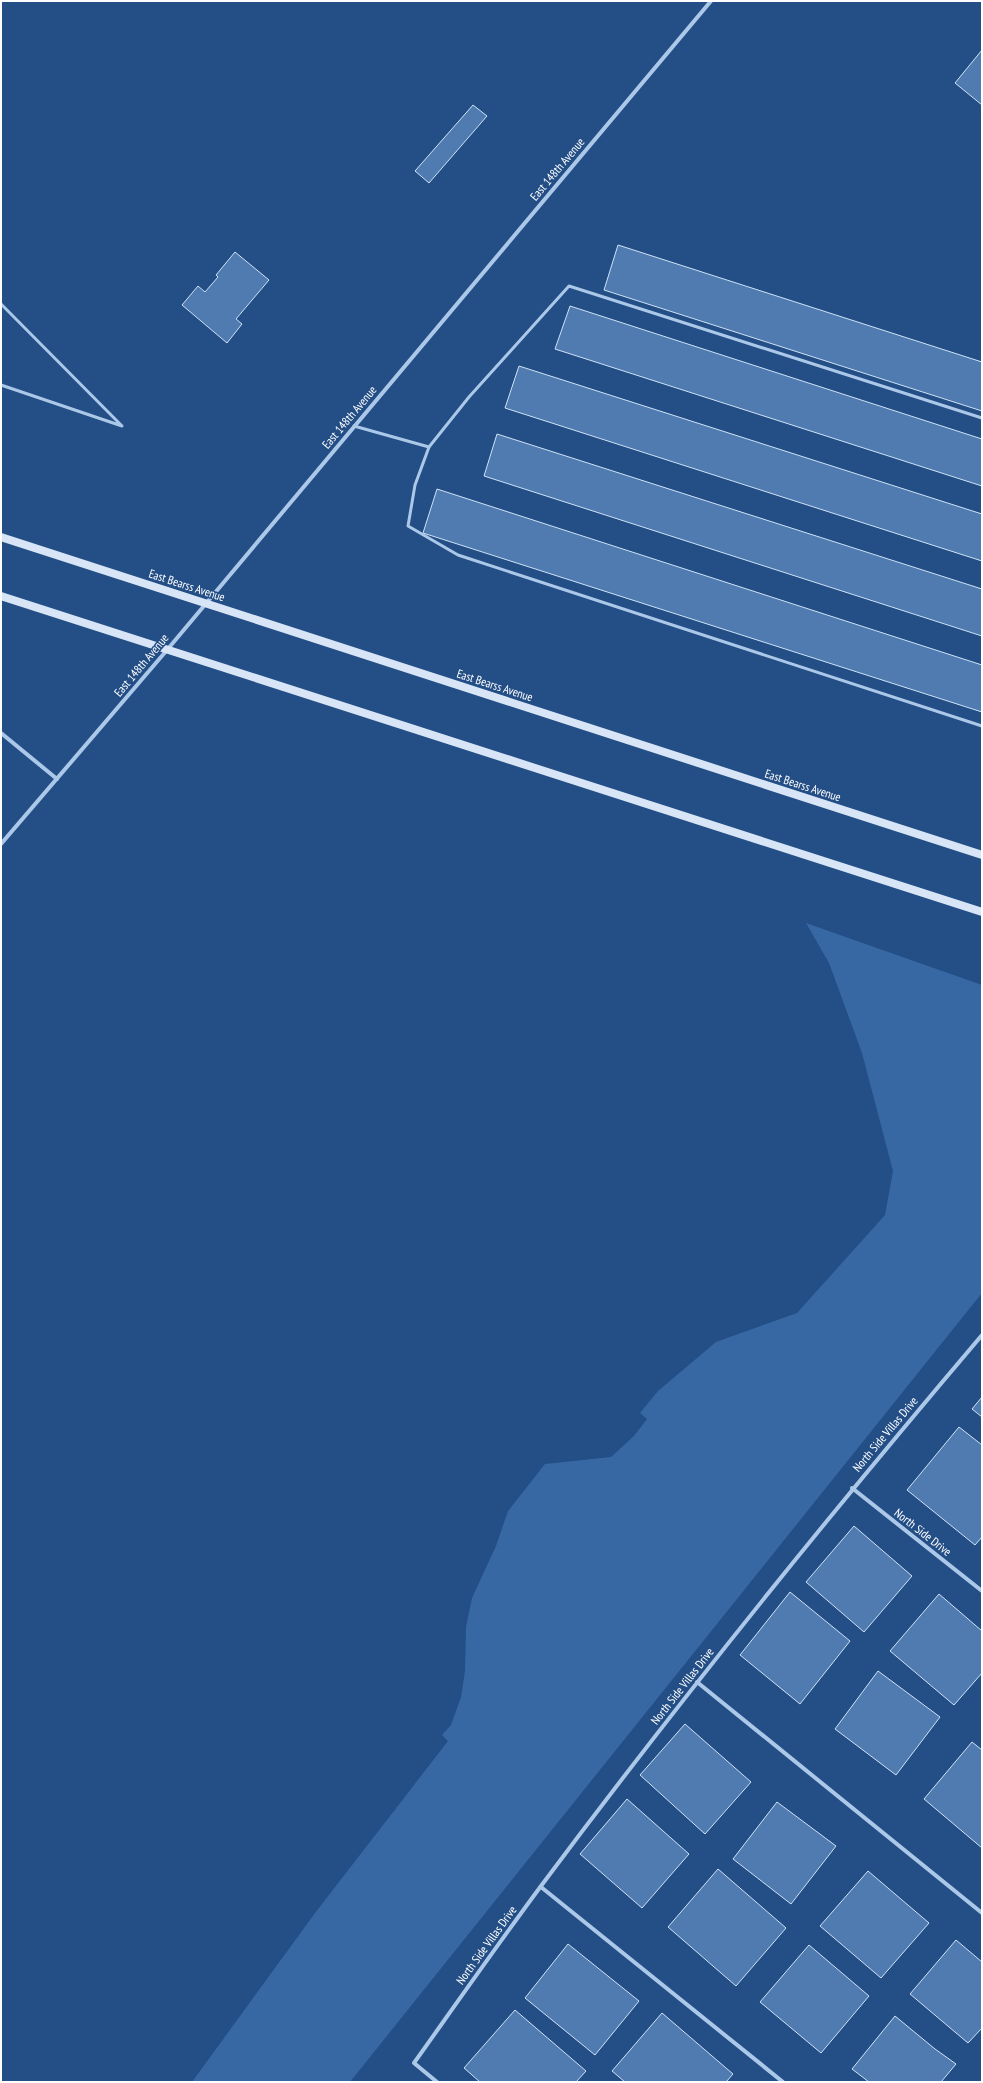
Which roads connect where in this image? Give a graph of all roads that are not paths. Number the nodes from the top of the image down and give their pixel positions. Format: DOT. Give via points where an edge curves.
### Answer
graph roads {
  1 [pos="711,1"];
  2 [pos="1,304"];
  3 [pos="1,385"];
  4 [pos="982,418"];
  5 [pos="354,426"];
  6 [pos="429,447"];
  7 [pos="1,537"];
  8 [pos="1,596"];
  9 [pos="206,603"];
  10 [pos="167,650"];
  11 [pos="982,726"];
  12 [pos="1,733"];
  13 [pos="57,780"];
  14 [pos="1,844"];
  15 [pos="982,855"];
  16 [pos="982,912"];
  17 [pos="982,1334"];
  18 [pos="852,1488"];
  19 [pos="982,1591"];
  20 [pos="697,1682"];
  21 [pos="541,1887"];
  22 [pos="982,1913"];
  23 [pos="437,2082"];
  24 [pos="781,2082"];
  1 -- 5 [label="street, East 148th Avenue"];
  2 -- 3 [label="lane" via="122,426"];
  4 -- 6 [label="lane" via="569,286 469,397"];
  5 -- 6 [label="lane"];
  5 -- 9 [label="street, East 148th Avenue"];
  6 -- 11 [label="lane" via="415,485 408,526 458,555"];
  7 -- 9 [label="main road, East Bearss Avenue"];
  8 -- 10 [label="main road"];
  9 -- 10 [label="street, East 148th Avenue"];
  9 -- 15 [label="main road, East Bearss Avenue"];
  10 -- 13 [label="street, East 148th Avenue"];
  10 -- 16 [label="main road"];
  12 -- 13 [label="street"];
  13 -- 14 [label="street, East 148th Avenue"];
  17 -- 18 [label="street, North Side Villas Drive"];
  18 -- 19 [label="street, North Side Drive"];
  18 -- 20 [label="street, North Side Villas Drive"];
  20 -- 21 [label="street, North Side Villas Drive"];
  20 -- 22 [label="street"];
  21 -- 23 [label="street, North Side Villas Drive" via="414,2063"];
  21 -- 24 [label="street"];
}
